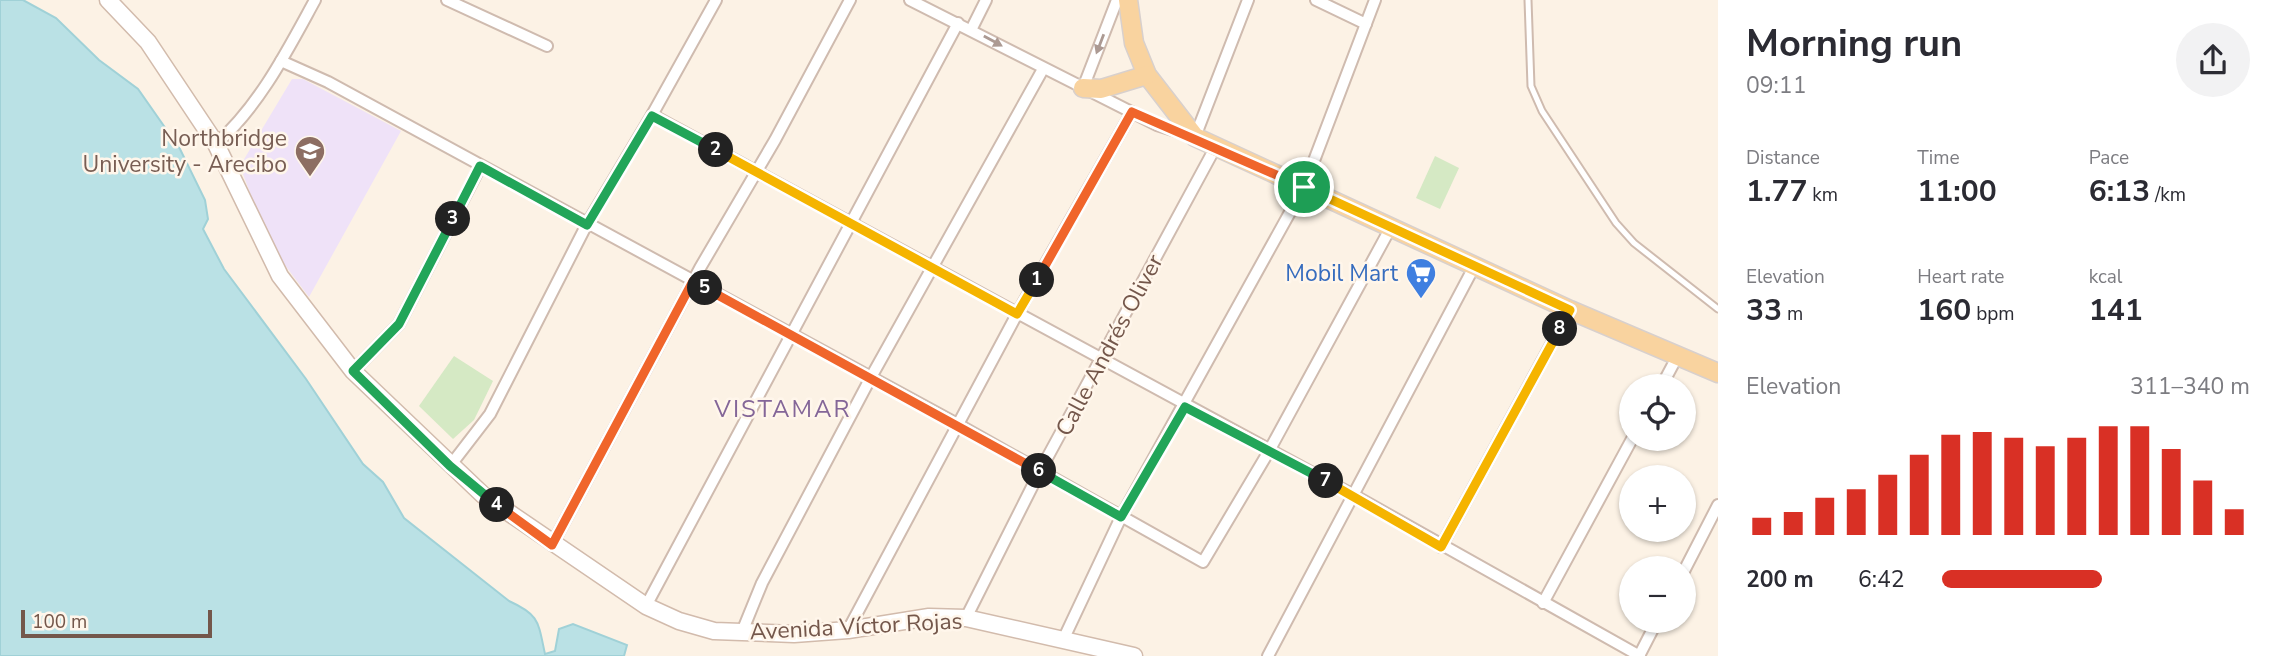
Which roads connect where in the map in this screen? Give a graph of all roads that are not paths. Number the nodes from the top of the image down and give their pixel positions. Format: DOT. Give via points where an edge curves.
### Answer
graph roads {
  1 [pos="108,0"];
  2 [pos="315,0"];
  3 [pos="447,0"];
  4 [pos="716,0"];
  5 [pos="850,0"];
  6 [pos="910,0"];
  7 [pos="986,0"];
  8 [pos="1117,0"];
  9 [pos="1128,0"];
  10 [pos="1248,0"];
  11 [pos="1316,0"];
  12 [pos="1376,0"];
  13 [pos="1528,0"];
  14 [pos="958,23"];
  15 [pos="1366,24"];
  16 [pos="971,30"];
  17 [pos="547,46"];
  18 [pos="281,61"];
  19 [pos="1044,69"];
  20 [pos="1147,75"];
  21 [pos="1083,88"];
  22 [pos="1132,112"];
  23 [pos="652,116"];
  24 [pos="1195,137"];
  25 [pos="216,144"];
  26 [pos="1215,148"];
  27 [pos="480,166"];
  28 [pos="757,172"];
  29 [pos="1304,187"];
  30 [pos="851,224"];
  31 [pos="587,225"];
  32 [pos="1391,227"];
  33 [pos="1475,265"];
  34 [pos="931,266"];
  35 [pos="693,281"];
  36 [pos="1718,309"];
  37 [pos="1570,310"];
  38 [pos="1017,314"];
  39 [pos="791,333"];
  40 [pos="1677,357"];
  41 [pos="1101,360"];
  42 [pos="353,371"];
  43 [pos="1718,373"];
  44 [pos="1668,374"];
  45 [pos="870,379"];
  46 [pos="1185,407"];
  47 [pos="957,424"];
  48 [pos="1269,451"];
  49 [pos="1625,451"];
  50 [pos="450,466"];
  51 [pos="1040,471"];
  52 [pos="1355,496"];
  53 [pos="1718,505"];
  54 [pos="1121,517"];
  55 [pos="552,545"];
  56 [pos="1441,547"];
  57 [pos="1692,556"];
  58 [pos="1543,603"];
  59 [pos="646,606"];
  60 [pos="966,618"];
  61 [pos="848,630"];
  62 [pos="742,632"];
  63 [pos="1651,633"];
  64 [pos="1064,638"];
  65 [pos="1134,656"];
  66 [pos="1268,656"];
  67 [pos="1639,656"];
  1 -- 25 [label="street, Avenida Víctor Rojas" via="148,42"];
  2 -- 18 [label="street"];
  3 -- 17 [label="street"];
  4 -- 23 [label="street"];
  5 -- 28 [label="street"];
  6 -- 14 [label="street"];
  7 -- 16 [label="street"];
  8 -- 21 [label="street, one-way"];
  9 -- 20 [label="main road" via="1133,43"];
  10 -- 24 [label="street"];
  11 -- 15 [label="street"];
  12 -- 15 [label="street"];
  13 -- 36 [label="lane" via="1531,86 1542,111 1616,223 1634,243"];
  14 -- 16 [label="street"];
  14 -- 30 [label="street"];
  15 -- 29 [label="street"];
  16 -- 19 [label="street, one-way"];
  18 -- 25 [label="street" via="242,121"];
  18 -- 27 [label="street"];
  19 -- 21 [label="street"];
  19 -- 34 [label="street"];
  20 -- 21 [label="main road" via="1101,89"];
  20 -- 24 [label="main road"];
  21 -- 22 [label="street"];
  22 -- 24 [label="street"];
  22 -- 38 [label="street"];
  23 -- 28 [label="street"];
  23 -- 31 [label="street"];
  24 -- 26 [label="main road"];
  25 -- 42 [label="street, Avenida Víctor Rojas" via="281,276"];
  26 -- 29 [label="main road"];
  26 -- 41 [label="street, Calle Andrés Oliver"];
  27 -- 31 [label="street"];
  27 -- 42 [label="street" via="399,324"];
  28 -- 30 [label="street"];
  28 -- 35 [label="street"];
  29 -- 32 [label="main road"];
  29 -- 46 [label="street"];
  30 -- 34 [label="street"];
  30 -- 39 [label="street"];
  31 -- 35 [label="street"];
  31 -- 50 [label="street" via="489,414"];
  32 -- 33 [label="main road"];
  32 -- 48 [label="street"];
  33 -- 37 [label="main road"];
  33 -- 52 [label="street"];
  34 -- 38 [label="street"];
  34 -- 45 [label="street"];
  35 -- 39 [label="street"];
  35 -- 55 [label="street"];
  37 -- 40 [label="main road"];
  37 -- 56 [label="street"];
  38 -- 41 [label="street"];
  38 -- 47 [label="street"];
  39 -- 45 [label="street"];
  39 -- 59 [label="street"];
  40 -- 43 [label="main road"];
  40 -- 44 [label="street"];
  41 -- 46 [label="street"];
  41 -- 51 [label="street, Calle Andrés Oliver"];
  42 -- 50 [label="street, Avenida Víctor Rojas"];
  45 -- 47 [label="street"];
  45 -- 62 [label="street" via="762,583"];
  46 -- 48 [label="street"];
  46 -- 54 [label="street"];
  47 -- 51 [label="street"];
  47 -- 61 [label="street"];
  48 -- 52 [label="street"];
  48 -- 54 [label="street" via="1203,562"];
  49 -- 58 [label="street"];
  50 -- 55 [label="street, Avenida Víctor Rojas"];
  51 -- 54 [label="street"];
  51 -- 60 [label="street, Calle Andrés Oliver"];
  52 -- 56 [label="street"];
  52 -- 66 [label="street"];
  53 -- 57 [label="street"];
  54 -- 64 [label="street"];
  55 -- 59 [label="street, Avenida Víctor Rojas"];
  56 -- 58 [label="street"];
  58 -- 67 [label="street"];
  59 -- 62 [label="street, Avenida Víctor Rojas" via="714,631"];
  60 -- 61 [label="street, Avenida Víctor Rojas" via="929,618"];
  60 -- 64 [label="street, Avenida Víctor Rojas"];
  61 -- 62 [label="street, Avenida Víctor Rojas"];
  63 -- 67 [label="street"];
  64 -- 65 [label="street, Avenida Víctor Rojas"];
}
